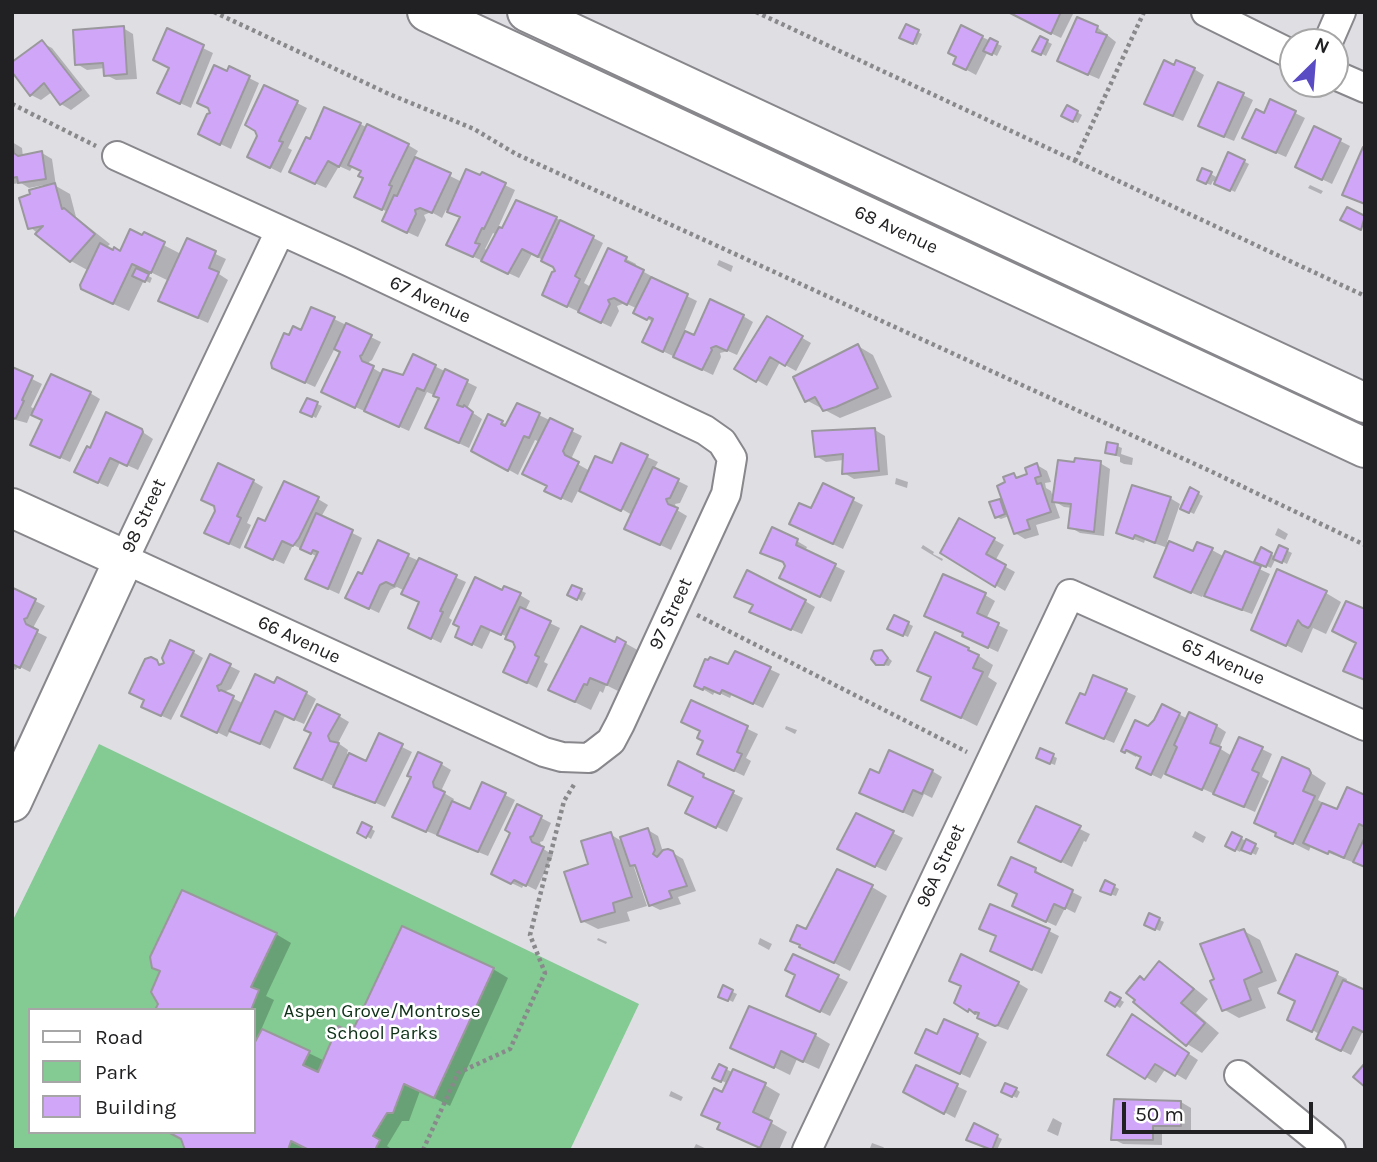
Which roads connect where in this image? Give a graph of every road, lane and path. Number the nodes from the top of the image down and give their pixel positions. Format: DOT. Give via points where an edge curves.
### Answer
graph roads {
  1 [pos="214,12"];
  2 [pos="427,12"];
  3 [pos="527,12"];
  4 [pos="756,12"];
  5 [pos="1144,12"];
  6 [pos="1206,12"];
  7 [pos="1279,48"];
  8 [pos="12,104"];
  9 [pos="117,156"];
  10 [pos="1075,161"];
  11 [pos="279,231"];
  12 [pos="1365,296"];
  13 [pos="1365,403"];
  14 [pos="1365,448"];
  15 [pos="732,458"];
  16 [pos="12,508"];
  17 [pos="1365,545"];
  18 [pos="124,559"];
  19 [pos="1082,599"];
  20 [pos="675,604"];
  21 [pos="1365,726"];
  22 [pos="589,758"];
  23 [pos="990,763"];
  24 [pos="12,802"];
  25 [pos="1239,1075"];
  26 [pos="423,1150"];
  27 [pos="807,1150"];
  28 [pos="1331,1150"];
  1 -- 17 [label="path"];
  2 -- 14 [label="main road, 68 Avenue"];
  3 -- 13 [label="main road"];
  4 -- 10 [label="path"];
  5 -- 10 [label="path"];
  6 -- 7 [label="street"];
  8 -- 9 [label="path"];
  9 -- 11 [label="street, 67 Avenue"];
  10 -- 12 [label="path"];
  11 -- 15 [label="street, 67 Avenue" via="705,430 722,442"];
  11 -- 18 [label="street, 98 Street"];
  15 -- 20 [label="street, 97 Street" via="726,494"];
  16 -- 18 [label="main road, 66 Avenue"];
  18 -- 22 [label="street, 66 Avenue" via="544,752"];
  18 -- 24 [label="main road, 98 Street"];
  19 -- 21 [label="street, 65 Avenue"];
  19 -- 23 [label="street, 96A Street" via="1070,594"];
  20 -- 22 [label="street, 97 Street" via="611,741"];
  20 -- 23 [label="path"];
  22 -- 26 [label="path" via="564,801 530,935 545,973 510,1049 458,1073"];
  23 -- 27 [label="street, 96A Street"];
  25 -- 28 [label="street"];
}
